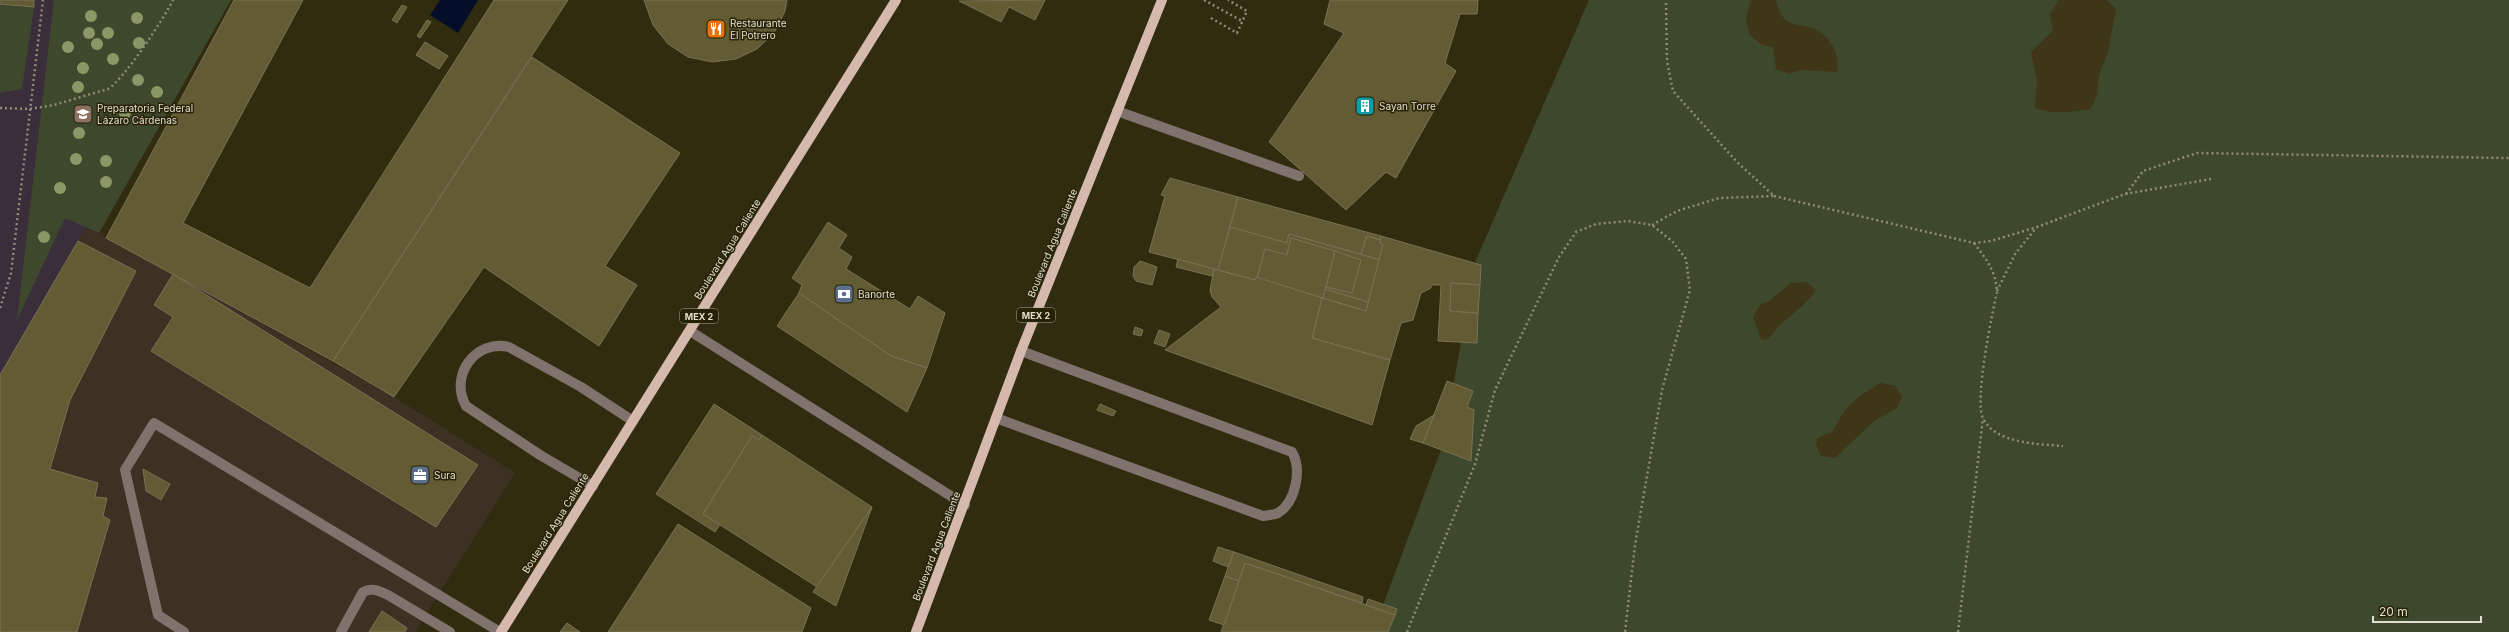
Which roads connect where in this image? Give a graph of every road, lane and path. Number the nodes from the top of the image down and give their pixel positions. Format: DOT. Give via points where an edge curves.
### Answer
graph roads {
  1 [pos="43,0"];
  2 [pos="173,0"];
  3 [pos="896,0"];
  4 [pos="1162,0"];
  5 [pos="1204,0"];
  6 [pos="1228,0"];
  7 [pos="1666,0"];
  8 [pos="1211,18"];
  9 [pos="1242,21"];
  10 [pos="0,108"];
  11 [pos="29,109"];
  12 [pos="1117,111"];
  13 [pos="2509,158"];
  14 [pos="1299,176"];
  15 [pos="2211,178"];
  16 [pos="2126,194"];
  17 [pos="1774,196"];
  18 [pos="1652,225"];
  19 [pos="2037,227"];
  20 [pos="1974,243"];
  21 [pos="1997,292"];
  22 [pos="0,308"];
  23 [pos="690,331"];
  24 [pos="1021,351"];
  25 [pos="996,418"];
  26 [pos="1983,418"];
  27 [pos="633,421"];
  28 [pos="2063,446"];
  29 [pos="593,486"];
  30 [pos="965,505"];
  31 [pos="919,631"];
  32 [pos="184,632"];
  33 [pos="341,632"];
  34 [pos="450,632"];
  35 [pos="501,632"];
  36 [pos="1407,632"];
  37 [pos="1625,632"];
  38 [pos="1958,632"];
  1 -- 11 [label="path"];
  2 -- 11 [label="path" via="114,85 96,94"];
  3 -- 23 [label="main road, Boulevard Agua Caliente / MEX 2"];
  4 -- 12 [label="main road, Boulevard Agua Caliente / MEX 2"];
  5 -- 9 [label="path"];
  6 -- 9 [label="path" via="1247,11"];
  7 -- 17 [label="path" via="1667,61 1673,91 1737,162"];
  8 -- 9 [label="path" via="1237,33"];
  10 -- 11 [label="path"];
  11 -- 22 [label="path" via="11,273"];
  12 -- 14 [label="street"];
  12 -- 24 [label="main road, Boulevard Agua Caliente / MEX 2"];
  13 -- 16 [label="path" via="2197,153 2143,171"];
  15 -- 16 [label="path"];
  16 -- 19 [label="path"];
  17 -- 18 [label="path" via="1719,198 1677,211"];
  17 -- 20 [label="path"];
  18 -- 36 [label="path" via="1628,221 1596,224 1576,232 1559,257 1495,390 1475,464"];
  18 -- 37 [label="path" via="1672,241 1686,259 1690,290 1662,390 1636,545"];
  19 -- 20 [label="path" via="1991,241"];
  19 -- 21 [label="path" via="2015,254"];
  20 -- 21 [label="path" via="1991,265"];
  21 -- 26 [label="path" via="1981,396"];
  23 -- 27 [label="main road, Boulevard Agua Caliente / MEX 2"];
  23 -- 30 [label="street"];
  24 -- 25 [label="main road, Boulevard Agua Caliente / MEX 2"];
  24 -- 25 [label="street" via="1292,452 1297,461 1298,478 1286,506 1277,514 1263,516"];
  25 -- 30 [label="main road, Boulevard Agua Caliente / MEX 2"];
  26 -- 28 [label="path" via="1995,431 2017,442"];
  26 -- 38 [label="path"];
  27 -- 29 [label="main road, Boulevard Agua Caliente / MEX 2"];
  27 -- 29 [label="street" via="581,387 509,347 498,344 486,347 475,354 460,384 461,396 466,406 540,455"];
  29 -- 35 [label="main road, Boulevard Agua Caliente / MEX 2"];
  30 -- 31 [label="main road, Boulevard Agua Caliente / MEX 2"];
  32 -- 35 [label="street" via="158,615 125,470 154,423"];
  33 -- 34 [label="street" via="363,592 368,589 388,595"];
}
